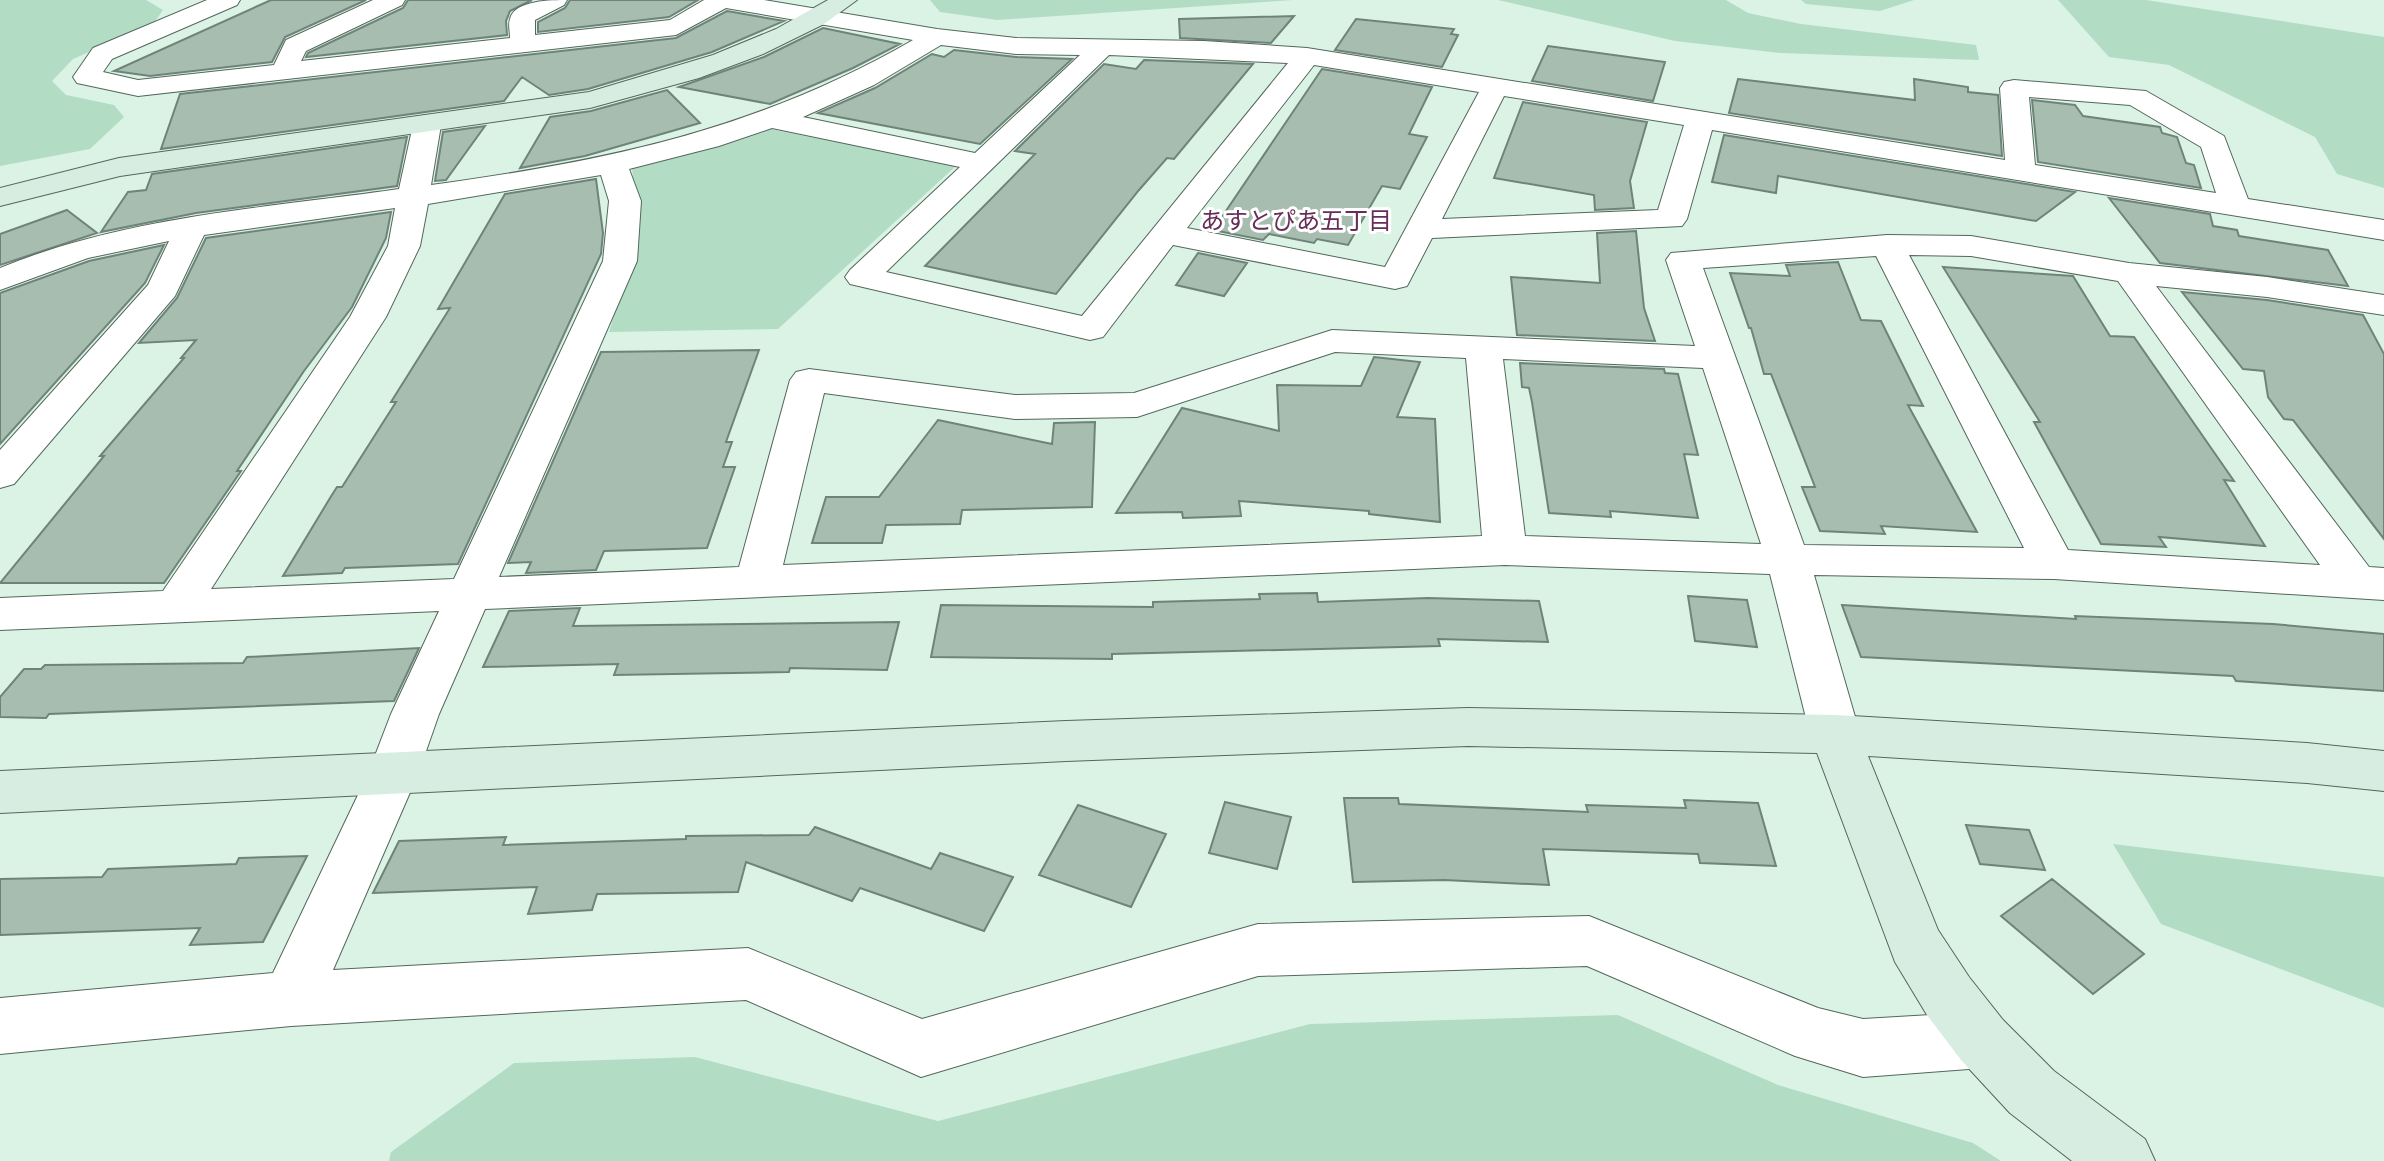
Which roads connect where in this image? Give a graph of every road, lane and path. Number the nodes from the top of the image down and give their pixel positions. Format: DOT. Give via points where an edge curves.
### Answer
graph roads {
  1 [pos="228,0"];
  2 [pos="393,0"];
  3 [pos="555,0"];
  4 [pos="722,0"];
  5 [pos="845,0"];
  6 [pos="820,17"];
  7 [pos="937,37"];
  8 [pos="523,44"];
  9 [pos="1101,49"];
  10 [pos="1307,56"];
  11 [pos="284,71"];
  12 [pos="1495,87"];
  13 [pos="770,119"];
  14 [pos="1700,120"];
  15 [pos="427,125"];
  16 [pos="982,163"];
  17 [pos="613,165"];
  18 [pos="2021,171"];
  19 [pos="414,196"];
  20 [pos="0,197"];
  21 [pos="2235,205"];
  22 [pos="191,228"];
  23 [pos="1422,229"];
  24 [pos="2384,230"];
  25 [pos="1165,234"];
  26 [pos="1887,245"];
  27 [pos="2129,273"];
  28 [pos="0,280"];
  29 [pos="2384,305"];
  30 [pos="1483,348"];
  31 [pos="1715,358"];
  32 [pos="0,475"];
  33 [pos="1505,550"];
  34 [pos="1788,560"];
  35 [pos="2054,564"];
  36 [pos="2369,582"];
  37 [pos="757,583"];
  38 [pos="470,595"];
  39 [pos="176,607"];
  40 [pos="0,614"];
  41 [pos="1835,734"];
  42 [pos="2384,771"];
  43 [pos="393,774"];
  44 [pos="0,792"];
  45 [pos="291,999"];
  46 [pos="0,1026"];
  47 [pos="1982,1040"];
  48 [pos="2123,1161"];
  1 -- 11 [label="street" via="102,54 87,77 138,88"];
  2 -- 11 [label="street" via="295,46"];
  3 -- 8 [label="street" via="522,17"];
  4 -- 6 [label="street"];
  4 -- 8 [label="street" via="676,27"];
  5 -- 6 [label="street"];
  6 -- 7 [label="street"];
  6 -- 15 [label="street" via="759,47 651,84 590,100"];
  7 -- 9 [label="street"];
  7 -- 13 [label="street" via="846,90"];
  8 -- 11 [label="street"];
  9 -- 10 [label="street"];
  9 -- 16 [label="street"];
  10 -- 12 [label="street"];
  10 -- 25 [label="street"];
  12 -- 14 [label="street"];
  12 -- 23 [label="street"];
  13 -- 16 [label="street"];
  13 -- 17 [label="street"];
  14 -- 18 [label="street"];
  14 -- 23 [label="street" via="1671,219"];
  15 -- 19 [label="street"];
  15 -- 20 [label="street" via="119,167"];
  16 -- 25 [label="street" via="862,277 1090,329"];
  17 -- 19 [label="street"];
  17 -- 38 [label="street" via="625,201 620,261"];
  18 -- 21 [label="street"];
  18 -- 21 [label="street" via="2014,88 2136,97 2214,142"];
  19 -- 22 [label="street"];
  19 -- 39 [label="street" via="404,246 368,317"];
  21 -- 24 [label="street"];
  22 -- 28 [label="street" via="101,244"];
  22 -- 32 [label="street" via="163,289"];
  23 -- 25 [label="street" via="1395,279"];
  26 -- 27 [label="street" via="1971,246"];
  26 -- 31 [label="street" via="1683,260"];
  26 -- 35 [label="street"];
  27 -- 29 [label="street"];
  27 -- 36 [label="street"];
  30 -- 31 [label="street"];
  30 -- 33 [label="street"];
  30 -- 37 [label="street" via="1332,341 1137,405 1015,407 809,380"];
  31 -- 34 [label="street"];
  33 -- 34 [label="street"];
  33 -- 37 [label="street"];
  34 -- 35 [label="street"];
  34 -- 41 [label="street"];
  35 -- 36 [label="street"];
  37 -- 38 [label="street"];
  38 -- 39 [label="street"];
  38 -- 43 [label="street"];
  39 -- 40 [label="street"];
  41 -- 42 [label="street"];
  41 -- 43 [label="street" via="1468,727"];
  41 -- 47 [label="street" via="1915,944"];
  43 -- 44 [label="street"];
  43 -- 45 [label="street"];
  45 -- 46 [label="street"];
  45 -- 47 [label="street" via="748,974 921,1048 1258,950 1589,941 1816,1036 1863,1048"];
  47 -- 48 [label="street" via="2032,1092"];
}
